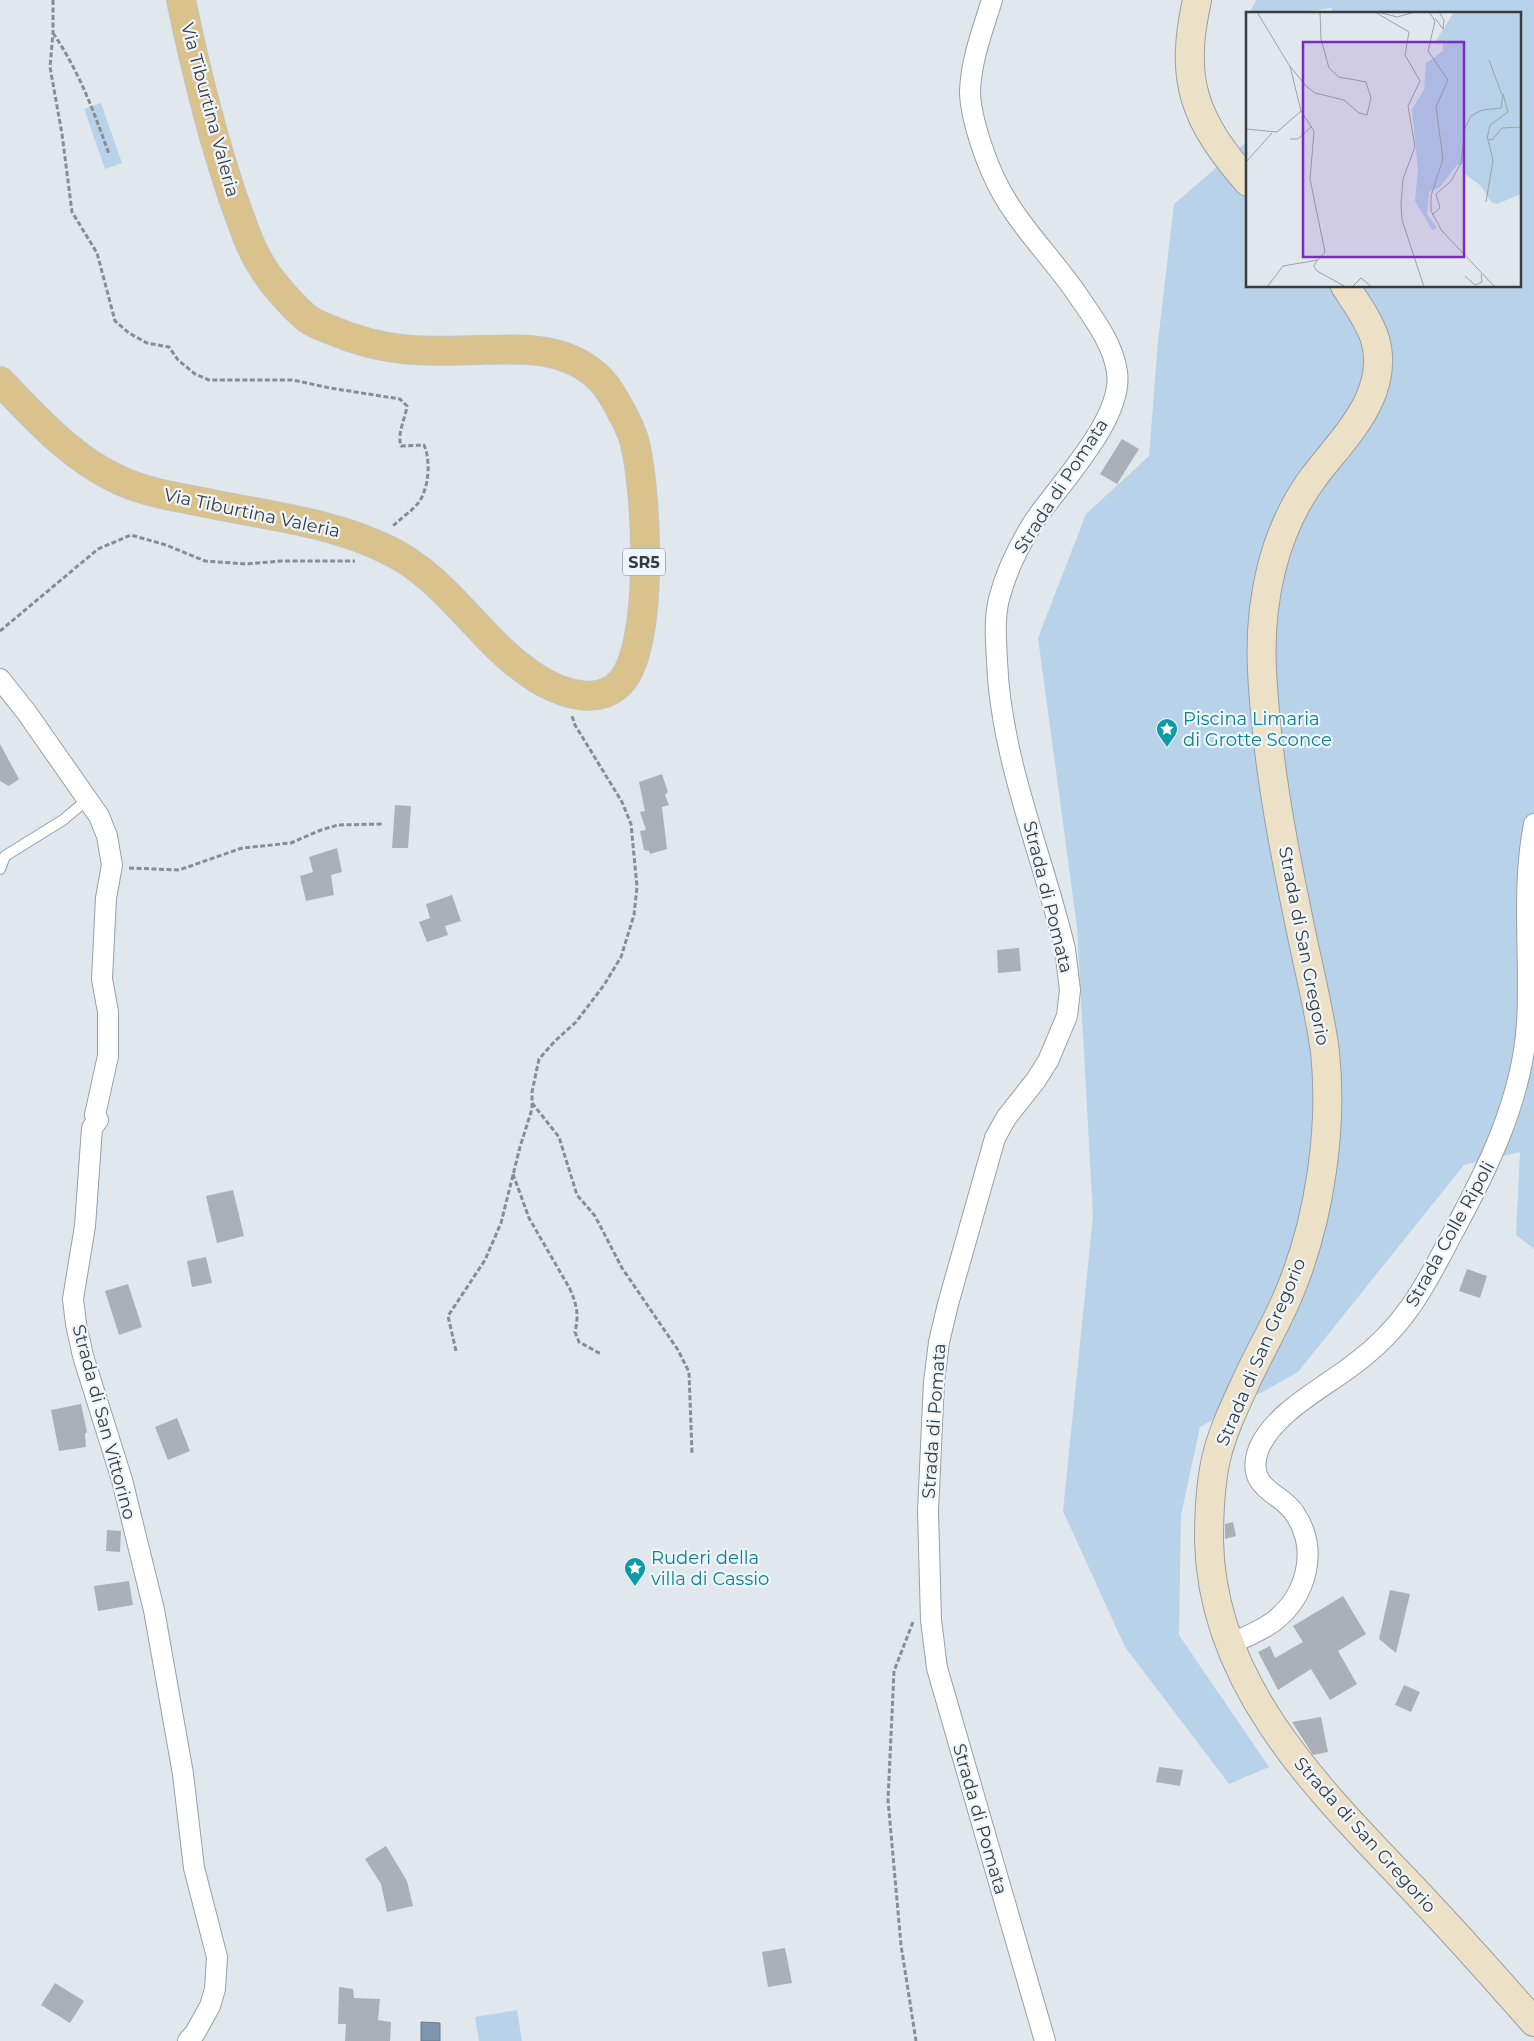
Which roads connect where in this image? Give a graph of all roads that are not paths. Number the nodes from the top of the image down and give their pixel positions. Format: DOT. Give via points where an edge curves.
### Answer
graph roads {
  1 [pos="181,0"];
  2 [pos="992,0"];
  3 [pos="1197,0"];
  4 [pos="1246,179"];
  5 [pos="1346,288"];
  6 [pos="0,381"];
  7 [pos="0,679"];
  8 [pos="87,800"];
  9 [pos="1534,824"];
  10 [pos="0,869"];
  11 [pos="1229,1644"];
  12 [pos="1534,2022"];
  13 [pos="188,2041"];
  14 [pos="1045,2041"];
  1 -- 6 [label="main road, Via Tiburtina Valeria / SR5" via="217,150 245,231 262,268 308,319 358,342 400,350 525,349 552,352 574,361 602,381 630,429 643,484 642,612 631,666 619,685 606,693 582,696 556,688 515,661 480,630 432,579 405,558 345,532 295,519 169,497 120,481 73,452"];
  2 -- 14 [label="street, Strada di Pomata" via="973,66 970,90 982,147 1008,203 1069,282 1102,332 1118,378 1116,395 1106,418 1020,545 1006,576 997,609 996,643 1002,717 1062,936 1069,971 1070,999 1064,1028 1054,1049 1036,1080 1000,1128 988,1159 939,1342 928,1495 930,1613 935,1659"];
  3 -- 4 [label="street" via="1189,46 1192,91 1211,133"];
  5 -- 11 [label="street, Strada di San Gregorio" via="1374,338 1378,362 1375,385 1358,420 1310,483 1288,520 1271,570 1261,628 1260,665 1270,764 1322,1030 1328,1108 1320,1179 1302,1260 1229,1420 1214,1469 1209,1512 1210,1556 1216,1597"];
  7 -- 8 [label="street, Strada di San Vittorino"];
  8 -- 10 [label="lane" via="63,820 5,856"];
  8 -- 13 [label="street, Strada di San Vittorino" via="105,830 110,857 102,979 108,1012 108,1056 95,1115 98,1120 92,1128 85,1226 73,1299 83,1356 122,1480 154,1610 183,1774 194,1868 217,1957 210,2006"];
  9 -- 11 [label="street, Strada Colle Ripoli" via="1526,886 1526,1036 1516,1088 1500,1137 1427,1282 1404,1317 1365,1356 1278,1421 1263,1440 1256,1458 1257,1474 1264,1486 1292,1509 1301,1523 1308,1550 1306,1572 1299,1593 1279,1616 1258,1631"];
  11 -- 12 [label="street, Strada di San Gregorio" via="1262,1711 1315,1783"];
}
